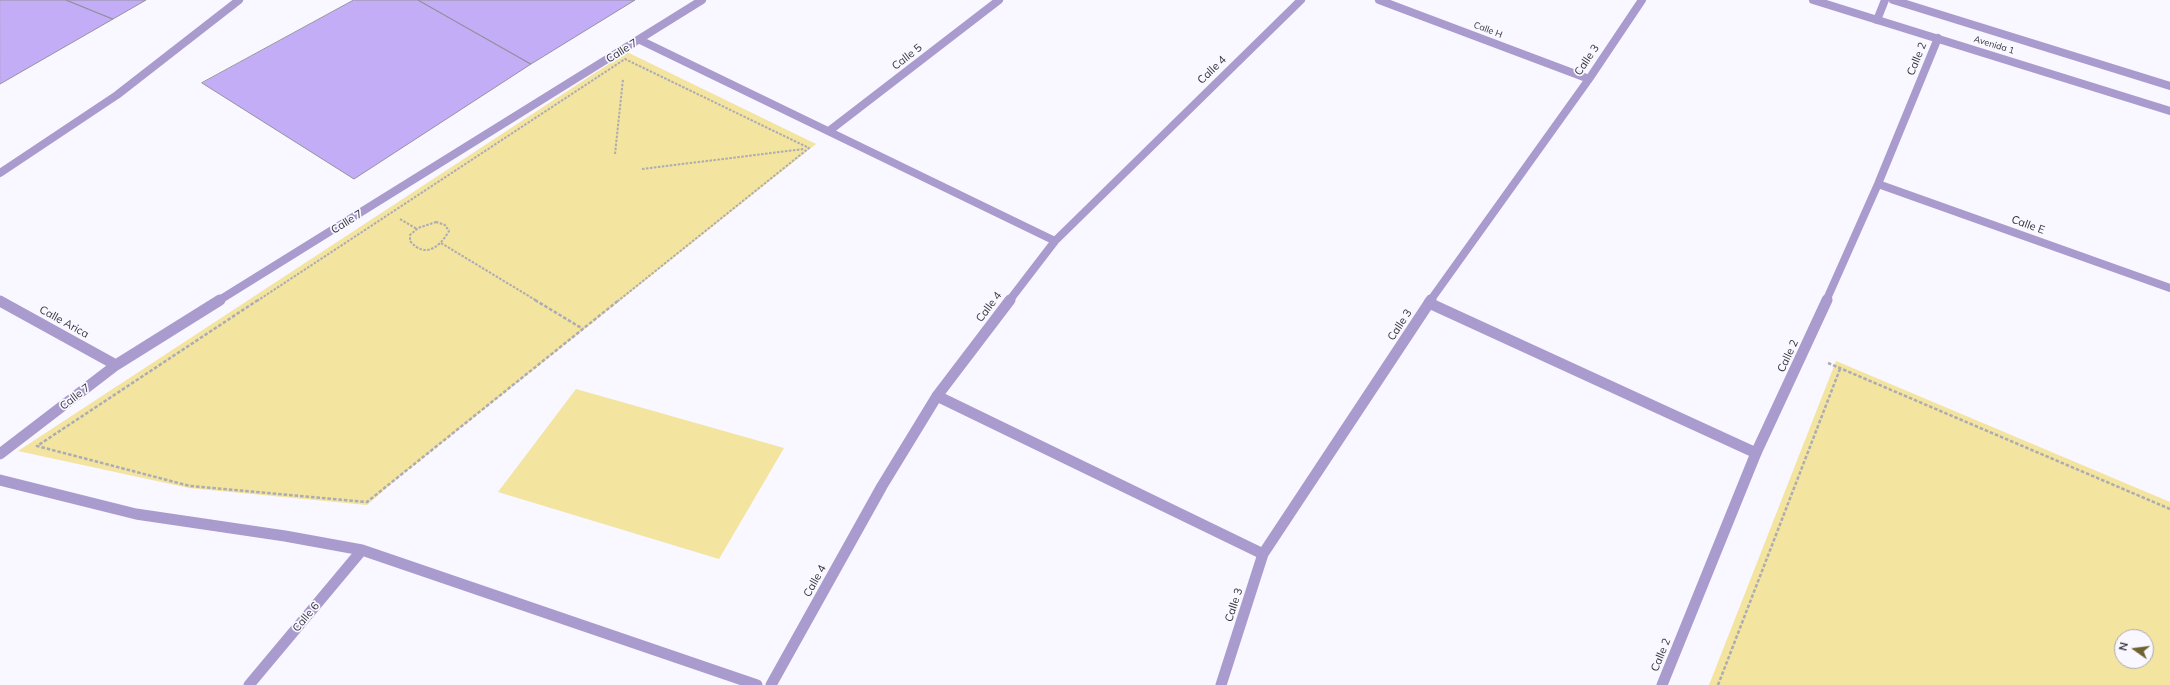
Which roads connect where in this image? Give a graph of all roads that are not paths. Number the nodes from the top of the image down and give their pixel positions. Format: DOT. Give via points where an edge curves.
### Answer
graph roads {
  1 [pos="239,0"];
  2 [pos="702,0"];
  3 [pos="999,0"];
  4 [pos="1301,0"];
  5 [pos="1379,0"];
  6 [pos="1642,0"];
  7 [pos="1813,0"];
  8 [pos="1885,0"];
  9 [pos="1893,0"];
  10 [pos="1877,20"];
  11 [pos="1938,38"];
  12 [pos="640,40"];
  13 [pos="1589,79"];
  14 [pos="2170,86"];
  15 [pos="2170,111"];
  16 [pos="829,131"];
  17 [pos="0,173"];
  18 [pos="1878,184"];
  19 [pos="1055,240"];
  20 [pos="2170,288"];
  21 [pos="0,301"];
  22 [pos="1428,303"];
  23 [pos="116,365"];
  24 [pos="937,396"];
  25 [pos="1756,453"];
  26 [pos="0,454"];
  27 [pos="0,480"];
  28 [pos="362,550"];
  29 [pos="1263,554"];
  30 [pos="249,685"];
  31 [pos="757,685"];
  32 [pos="771,685"];
  33 [pos="1221,685"];
  34 [pos="1662,685"];
  1 -- 17 [label="street" via="117,95"];
  2 -- 12 [label="street, Calle 7"];
  3 -- 16 [label="street, Calle 5"];
  4 -- 19 [label="street, Calle 4"];
  5 -- 13 [label="street, Calle H"];
  6 -- 13 [label="street, Calle 3"];
  7 -- 10 [label="street, Avenida 1"];
  8 -- 10 [label="street"];
  9 -- 14 [label="street, Avenida 1"];
  10 -- 11 [label="street, Avenida 1"];
  11 -- 15 [label="street, Avenida 1"];
  11 -- 18 [label="street, Calle 2"];
  12 -- 16 [label="street"];
  12 -- 23 [label="street, Calle 7"];
  13 -- 22 [label="street, Calle 3"];
  16 -- 19 [label="street"];
  18 -- 20 [label="street, Calle E"];
  18 -- 25 [label="street, Calle 2"];
  19 -- 24 [label="street, Calle 4"];
  21 -- 23 [label="street, Calle Arica"];
  22 -- 25 [label="street"];
  22 -- 29 [label="street, Calle 3"];
  23 -- 26 [label="street, Calle 7"];
  24 -- 29 [label="street"];
  24 -- 32 [label="street, Calle 4" via="882,486"];
  25 -- 34 [label="street, Calle 2"];
  27 -- 28 [label="street" via="136,514"];
  28 -- 30 [label="street, Calle 6"];
  28 -- 31 [label="street"];
  29 -- 33 [label="street, Calle 3"];
}
